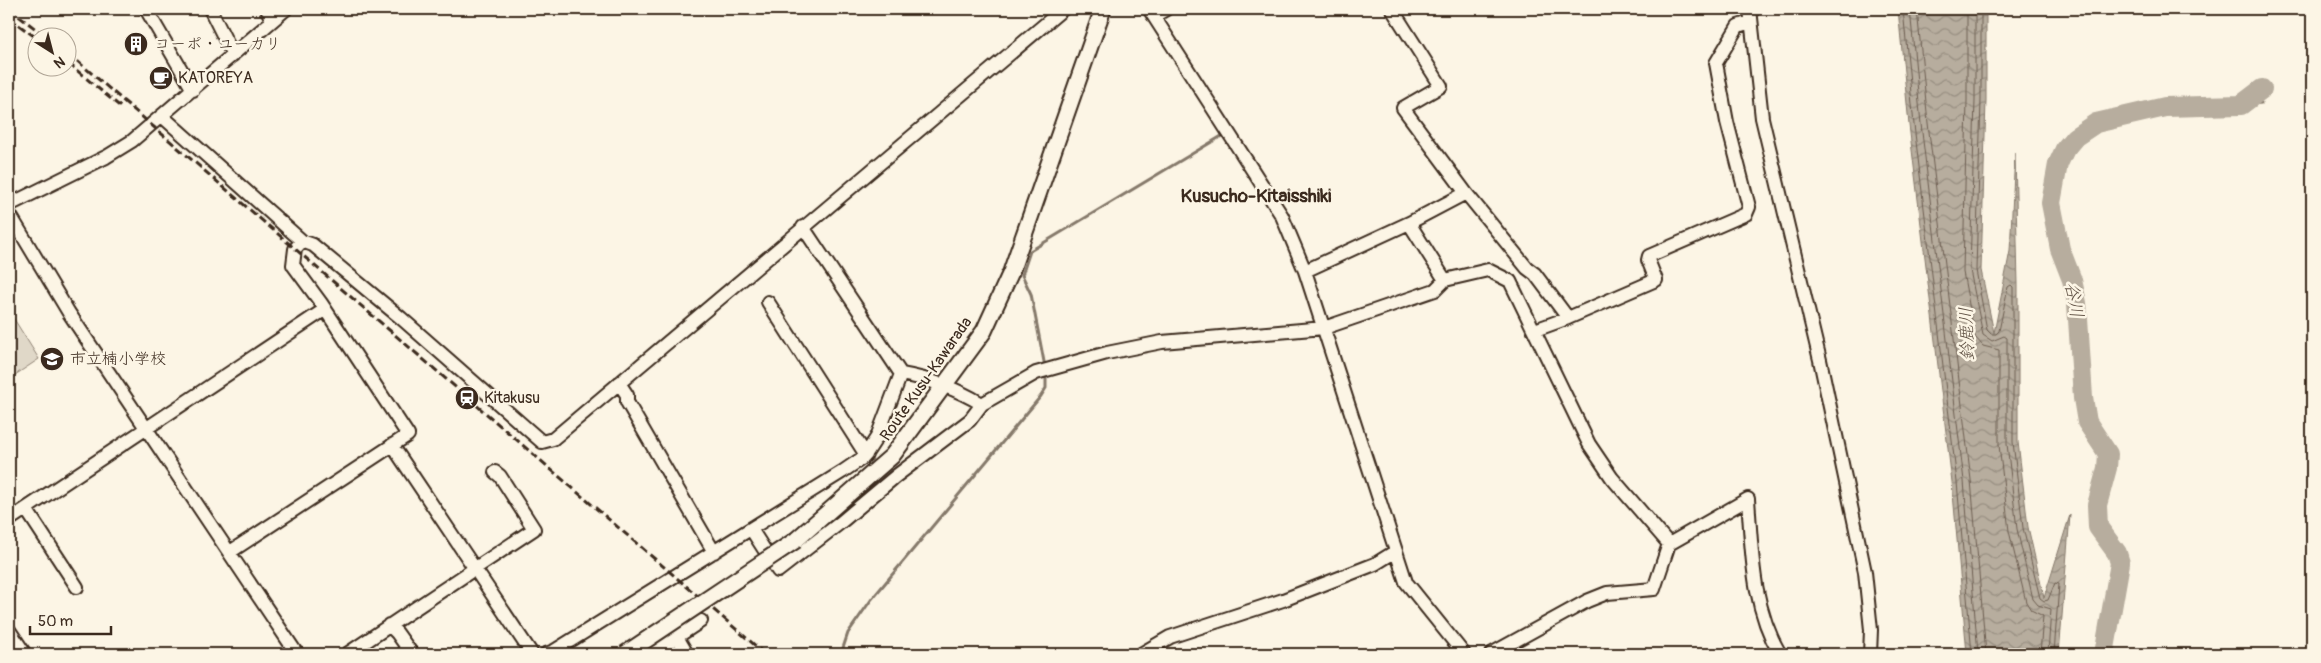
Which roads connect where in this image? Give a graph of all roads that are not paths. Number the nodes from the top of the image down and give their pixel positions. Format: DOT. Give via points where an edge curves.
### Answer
graph roads {
  1 [pos="146,9"];
  2 [pos="210,9"];
  3 [pos="286,9"];
  4 [pos="1063,9"];
  5 [pos="1103,9"];
  6 [pos="1166,9"];
  7 [pos="1392,9"];
  8 [pos="1750,9"];
  9 [pos="1152,12"];
  10 [pos="270,15"];
  11 [pos="1750,22"];
  12 [pos="233,55"];
  13 [pos="192,90"];
  14 [pos="162,116"];
  15 [pos="1466,193"];
  16 [pos="9,204"];
  17 [pos="9,213"];
  18 [pos="1409,223"];
  19 [pos="803,228"];
  20 [pos="302,241"];
  21 [pos="1527,268"];
  22 [pos="1306,272"];
  23 [pos="1445,280"];
  24 [pos="1510,281"];
  25 [pos="768,302"];
  26 [pos="324,310"];
  27 [pos="1568,318"];
  28 [pos="1324,328"];
  29 [pos="1534,330"];
  30 [pos="901,374"];
  31 [pos="619,383"];
  32 [pos="945,386"];
  33 [pos="982,404"];
  34 [pos="146,429"];
  35 [pos="392,445"];
  36 [pos="866,455"];
  37 [pos="495,472"];
  38 [pos="26,508"];
  39 [pos="9,520"];
  40 [pos="751,529"];
  41 [pos="1670,544"];
  42 [pos="1396,551"];
  43 [pos="230,552"];
  44 [pos="714,552"];
  45 [pos="475,570"];
  46 [pos="77,587"];
  47 [pos="701,621"];
  48 [pos="389,625"];
  49 [pos="9,630"];
  50 [pos="677,637"];
  51 [pos="25,654"];
  52 [pos="298,654"];
  53 [pos="347,654"];
  54 [pos="412,654"];
  55 [pos="532,654"];
  56 [pos="546,654"];
  57 [pos="625,654"];
  58 [pos="651,654"];
  59 [pos="687,654"];
  60 [pos="1141,654"];
  61 [pos="1464,654"];
  62 [pos="1491,654"];
  63 [pos="1780,654"];
  64 [pos="1870,654"];
  1 -- 13 [label="street"];
  2 -- 12 [label="street"];
  3 -- 10 [label="street"];
  4 -- 19 [label="street"];
  5 -- 32 [label="main road, Route Kusu-Kawarada" via="1011,272 984,331"];
  6 -- 9 [label="street"];
  7 -- 15 [label="street" via="1441,86 1403,108"];
  8 -- 11 [label="street"];
  9 -- 22 [label="street" via="1282,216"];
  10 -- 12 [label="street"];
  11 -- 27 [label="street" via="1738,26 1716,63 1749,207 1746,214 1649,256 1656,280"];
  11 -- 64 [label="street" via="1762,118 1820,360 1865,572"];
  12 -- 13 [label="street"];
  13 -- 14 [label="street"];
  14 -- 16 [label="street" via="117,151"];
  14 -- 20 [label="street"];
  15 -- 18 [label="street"];
  15 -- 21 [label="street"];
  17 -- 34 [label="street" via="69,313"];
  18 -- 22 [label="street"];
  18 -- 23 [label="street"];
  19 -- 30 [label="street"];
  19 -- 31 [label="street"];
  20 -- 26 [label="street" via="295,249 293,265"];
  20 -- 31 [label="street" via="313,245 401,318 542,442 553,439"];
  21 -- 24 [label="street"];
  21 -- 27 [label="street"];
  22 -- 28 [label="street"];
  23 -- 24 [label="street" via="1488,270"];
  23 -- 28 [label="street" via="1435,290"];
  24 -- 29 [label="street"];
  25 -- 36 [label="street"];
  26 -- 34 [label="street"];
  26 -- 35 [label="street" via="408,435"];
  27 -- 29 [label="street"];
  28 -- 33 [label="street" via="1162,342 1107,353 1046,370"];
  28 -- 42 [label="street"];
  29 -- 41 [label="street" via="1589,444 1612,478"];
  30 -- 32 [label="street" via="922,377"];
  30 -- 36 [label="street" via="886,418"];
  31 -- 44 [label="street"];
  32 -- 33 [label="street"];
  32 -- 57 [label="main road, Route Kusu-Kawarada, bridge" via="892,456 796,540"];
  33 -- 40 [label="street" via="970,420 778,570"];
  34 -- 38 [label="street"];
  34 -- 43 [label="street"];
  35 -- 43 [label="street"];
  35 -- 45 [label="street"];
  36 -- 40 [label="street"];
  37 -- 45 [label="street" via="534,529"];
  38 -- 39 [label="street"];
  38 -- 46 [label="street"];
  40 -- 44 [label="street"];
  41 -- 62 [label="street" via="1654,589 1607,593"];
  41 -- 63 [label="street" via="1748,499 1758,600"];
  42 -- 60 [label="street" via="1375,564 1283,600 1170,637"];
  42 -- 61 [label="street" via="1410,587"];
  43 -- 52 [label="street"];
  44 -- 56 [label="street"];
  45 -- 48 [label="street"];
  45 -- 55 [label="street"];
  47 -- 50 [label="street"];
  48 -- 53 [label="street"];
  48 -- 54 [label="street"];
  49 -- 51 [label="street"];
  50 -- 58 [label="street"];
  50 -- 59 [label="street"];
}
